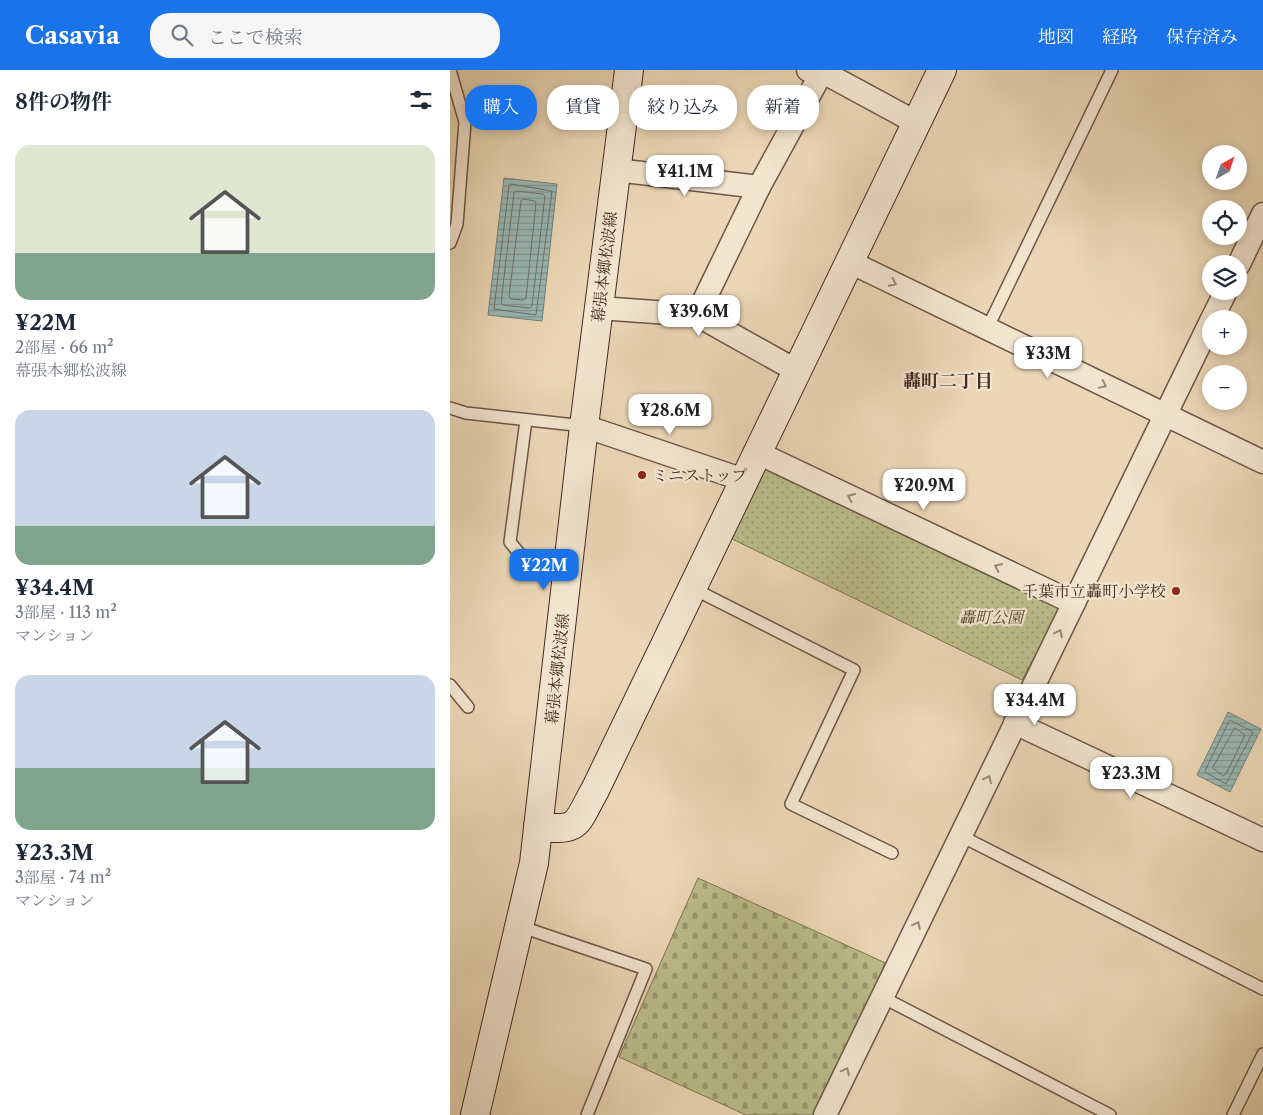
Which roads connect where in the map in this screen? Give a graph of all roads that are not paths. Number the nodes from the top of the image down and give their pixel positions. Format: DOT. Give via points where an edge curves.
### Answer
graph roads {
  1 [pos="450,70"];
  2 [pos="629,70"];
  3 [pos="942,70"];
  4 [pos="1112,70"];
  5 [pos="818,71"];
  6 [pos="917,123"];
  7 [pos="616,170"];
  8 [pos="759,188"];
  9 [pos="1263,214"];
  10 [pos="450,243"];
  11 [pos="1243,255"];
  12 [pos="850,262"];
  13 [pos="599,308"];
  14 [pos="697,315"];
  15 [pos="987,329"];
  16 [pos="1202,340"];
  17 [pos="797,371"];
  18 [pos="450,408"];
  19 [pos="1165,415"];
  20 [pos="526,420"];
  21 [pos="584,426"];
  22 [pos="758,453"];
  23 [pos="1263,462"];
  24 [pos="744,480"];
  25 [pos="531,568"];
  26 [pos="692,588"];
  27 [pos="1074,603"];
  28 [pos="450,685"];
  29 [pos="468,707"];
  30 [pos="1015,723"];
  31 [pos="538,827"];
  32 [pos="961,836"];
  33 [pos="1263,840"];
  34 [pos="892,853"];
  35 [pos="519,926"];
  36 [pos="1263,989"];
  37 [pos="882,997"];
  38 [pos="1263,1054"];
  39 [pos="475,1115"];
  40 [pos="587,1115"];
  41 [pos="825,1115"];
  42 [pos="1110,1115"];
  43 [pos="1233,1115"];
  1 -- 10 [label="lane" via="465,122 457,224"];
  2 -- 7 [label="street, 幕張本郷松波線"];
  3 -- 6 [label="street"];
  4 -- 15 [label="lane"];
  5 -- 6 [label="street"];
  5 -- 8 [label="street"];
  6 -- 12 [label="street"];
  7 -- 8 [label="street"];
  7 -- 13 [label="street, 幕張本郷松波線"];
  8 -- 14 [label="street"];
  9 -- 11 [label="street"];
  12 -- 15 [label="street, one-way"];
  12 -- 17 [label="street"];
  13 -- 14 [label="street"];
  13 -- 21 [label="street, 幕張本郷松波線"];
  14 -- 17 [label="street"];
  15 -- 19 [label="street, one-way"];
  16 -- 19 [label="street"];
  17 -- 22 [label="street"];
  18 -- 20 [label="lane"];
  19 -- 23 [label="street"];
  19 -- 27 [label="street"];
  20 -- 21 [label="lane"];
  20 -- 25 [label="lane" via="510,542"];
  21 -- 24 [label="street"];
  21 -- 31 [label="street, 幕張本郷松波線"];
  22 -- 24 [label="street"];
  27 -- 22 [label="street, one-way"];
  24 -- 26 [label="street"];
  26 -- 31 [label="street" via="576,824 565,829"];
  26 -- 34 [label="lane" via="854,670 790,804"];
  30 -- 27 [label="street, one-way"];
  28 -- 29 [label="lane"];
  32 -- 30 [label="street, one-way"];
  30 -- 33 [label="street"];
  31 -- 35 [label="street, 幕張本郷松波線" via="534,863"];
  32 -- 36 [label="lane"];
  37 -- 32 [label="street, one-way"];
  35 -- 39 [label="street, 幕張本郷松波線"];
  35 -- 40 [label="lane" via="646,968"];
  41 -- 37 [label="street, one-way"];
  37 -- 42 [label="lane"];
  38 -- 43 [label="lane"];
}
